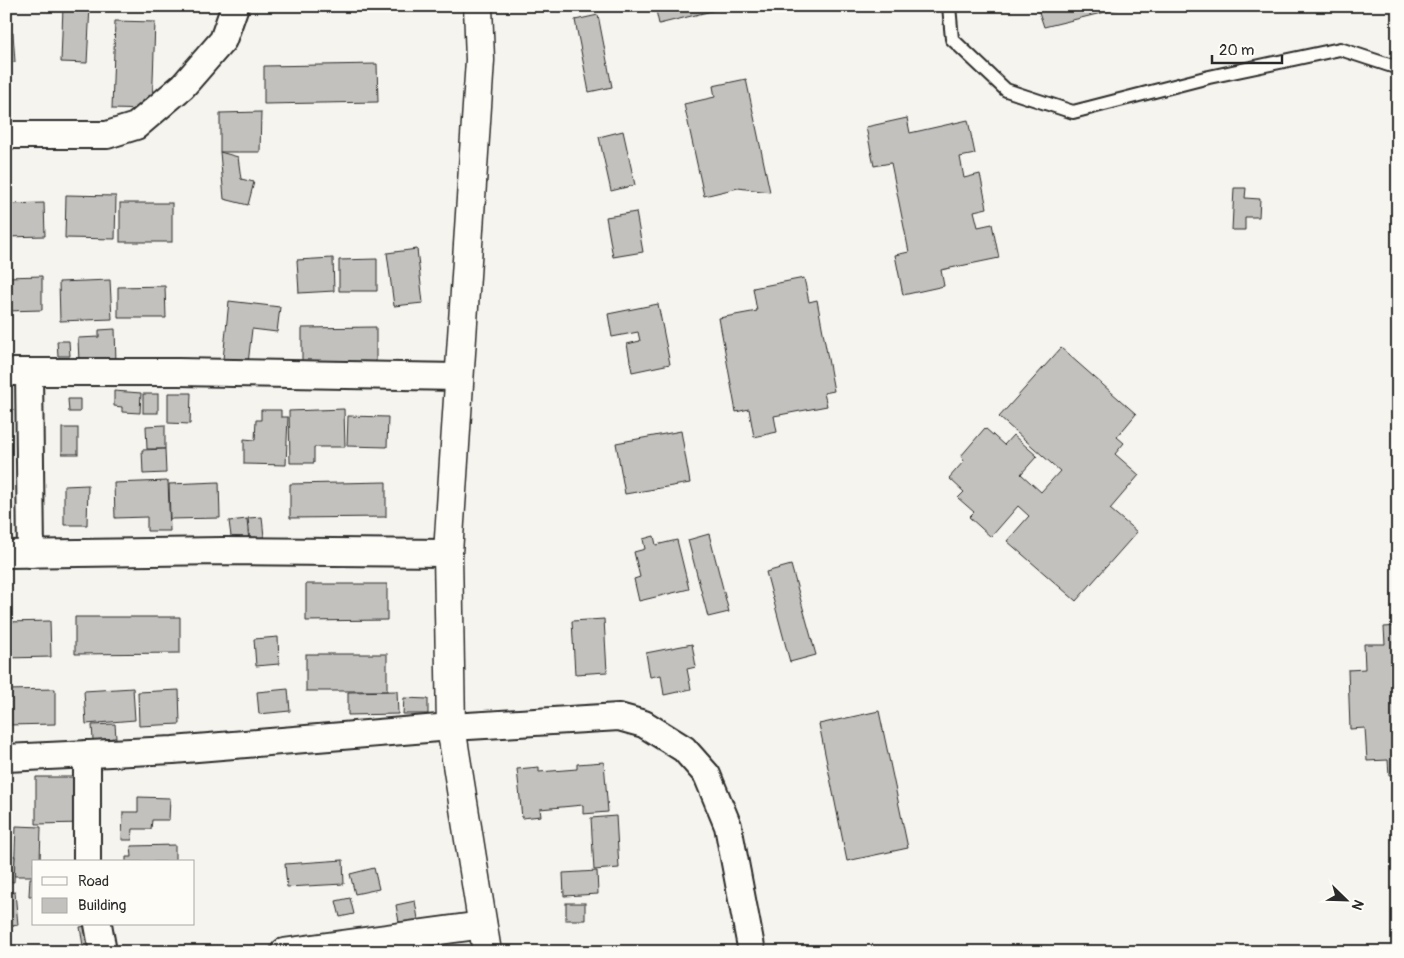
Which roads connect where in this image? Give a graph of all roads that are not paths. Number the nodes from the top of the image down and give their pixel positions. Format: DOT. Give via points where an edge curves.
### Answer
graph roads {
  1 [pos="235,6"];
  2 [pos="478,6"];
  3 [pos="949,6"];
  4 [pos="1398,68"];
  5 [pos="6,135"];
  6 [pos="18,372"];
  7 [pos="458,377"];
  8 [pos="448,553"];
  9 [pos="18,554"];
  10 [pos="451,727"];
  11 [pos="87,754"];
  12 [pos="6,758"];
  13 [pos="87,860"];
  14 [pos="483,925"];
  15 [pos="98,926"];
  16 [pos="103,952"];
  17 [pos="284,952"];
  18 [pos="487,952"];
  19 [pos="752,952"];
  1 -- 5 [label="street" via="223,40 184,86 136,126 107,135"];
  2 -- 7 [label="street" via="480,60"];
  3 -- 4 [label="lane" via="952,39 1006,90 1073,112 1209,77 1340,49"];
  6 -- 7 [label="street"];
  6 -- 9 [label="street"];
  7 -- 8 [label="street"];
  8 -- 9 [label="street" via="223,551"];
  8 -- 10 [label="street"];
  10 -- 11 [label="street"];
  10 -- 14 [label="street"];
  10 -- 19 [label="street" via="619,717 644,724 684,749 707,775 728,826"];
  11 -- 12 [label="street"];
  11 -- 13 [label="street"];
  14 -- 17 [label="street"];
  14 -- 18 [label="street"];
  15 -- 16 [label="street"];
}
